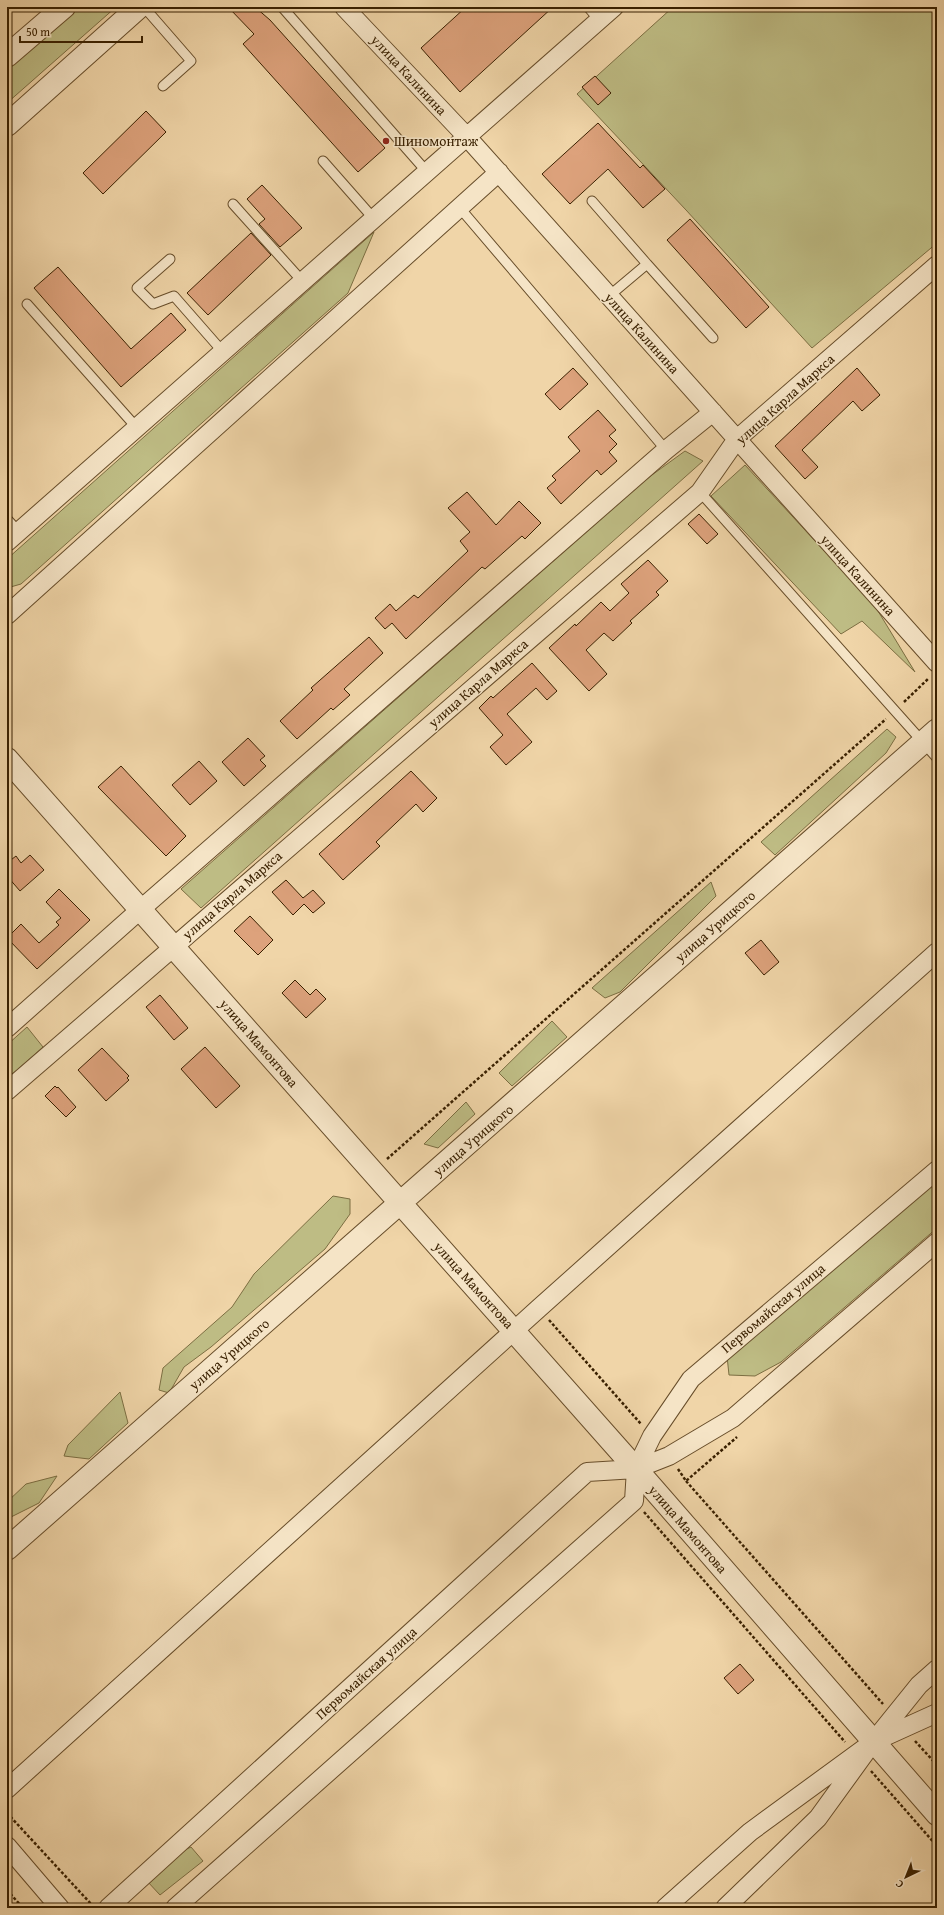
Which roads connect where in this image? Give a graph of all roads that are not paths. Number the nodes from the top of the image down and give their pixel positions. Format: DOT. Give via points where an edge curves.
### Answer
graph roads {
  1 [pos="64,7"];
  2 [pos="138,7"];
  3 [pos="144,7"];
  4 [pos="282,7"];
  5 [pos="344,7"];
  6 [pos="614,7"];
  7 [pos="593,13"];
  8 [pos="7,56"];
  9 [pos="163,86"];
  10 [pos="7,125"];
  11 [pos="467,136"];
  12 [pos="323,161"];
  13 [pos="427,172"];
  14 [pos="499,172"];
  15 [pos="592,201"];
  16 [pos="233,204"];
  17 [pos="459,207"];
  18 [pos="374,219"];
  19 [pos="170,259"];
  20 [pos="646,264"];
  21 [pos="937,265"];
  22 [pos="303,282"];
  23 [pos="609,296"];
  24 [pos="27,304"];
  25 [pos="713,338"];
  26 [pos="223,352"];
  27 [pos="713,412"];
  28 [pos="136,428"];
  29 [pos="737,439"];
  30 [pos="666,450"];
  31 [pos="700,492"];
  32 [pos="11,531"];
  33 [pos="7,615"];
  34 [pos="934,670"];
  35 [pos="930,736"];
  36 [pos="937,758"];
  37 [pos="7,760"];
  38 [pos="141,909"];
  39 [pos="173,946"];
  40 [pos="937,952"];
  41 [pos="7,1028"];
  42 [pos="7,1091"];
  43 [pos="937,1170"];
  44 [pos="401,1204"];
  45 [pos="937,1242"];
  46 [pos="514,1331"];
  47 [pos="636,1469"];
  48 [pos="7,1549"];
  49 [pos="937,1669"];
  50 [pos="937,1712"];
  51 [pos="899,1722"];
  52 [pos="863,1751"];
  53 [pos="7,1789"];
  54 [pos="937,1814"];
  55 [pos="7,1846"];
  56 [pos="60,1908"];
  57 [pos="108,1908"];
  58 [pos="175,1908"];
  59 [pos="665,1908"];
  60 [pos="725,1908"];
  1 -- 8 [label="street"];
  2 -- 10 [label="street"];
  3 -- 9 [label="lane" via="191,60"];
  4 -- 13 [label="lane"];
  5 -- 11 [label="street, улица Калинина"];
  6 -- 7 [label="street"];
  7 -- 11 [label="street"];
  11 -- 13 [label="street"];
  11 -- 14 [label="street, улица Калинина"];
  12 -- 18 [label="lane"];
  13 -- 18 [label="street"];
  14 -- 17 [label="street"];
  14 -- 23 [label="street, улица Калинина"];
  15 -- 20 [label="lane"];
  16 -- 22 [label="lane"];
  17 -- 30 [label="lane"];
  17 -- 33 [label="street"];
  18 -- 22 [label="street"];
  19 -- 26 [label="lane" via="137,288 153,304 174,296"];
  20 -- 23 [label="lane"];
  20 -- 25 [label="lane"];
  21 -- 29 [label="street, улица Карла Маркса"];
  22 -- 26 [label="street"];
  23 -- 27 [label="street, улица Калинина"];
  24 -- 28 [label="lane"];
  26 -- 28 [label="street"];
  27 -- 29 [label="street, улица Калинина"];
  27 -- 30 [label="street"];
  28 -- 32 [label="street"];
  29 -- 31 [label="street, улица Карла Маркса"];
  29 -- 34 [label="street, улица Калинина"];
  30 -- 38 [label="street"];
  31 -- 35 [label="lane" via="895,711"];
  31 -- 39 [label="street, улица Карла Маркса"];
  35 -- 36 [label="lane"];
  35 -- 44 [label="street, улица Урицкого"];
  37 -- 38 [label="street, улица Мамонтова"];
  38 -- 39 [label="street, улица Мамонтова"];
  38 -- 41 [label="street"];
  39 -- 42 [label="street, улица Карла Маркса"];
  39 -- 44 [label="street, улица Мамонтова"];
  40 -- 46 [label="street"];
  43 -- 47 [label="street, Первомайская улица" via="691,1379 652,1436"];
  44 -- 46 [label="street, улица Мамонтова"];
  44 -- 48 [label="street, улица Урицкого"];
  45 -- 47 [label="street, Первомайская улица" via="733,1418 669,1456"];
  46 -- 47 [label="street, улица Мамонтова"];
  46 -- 53 [label="street"];
  47 -- 52 [label="street, улица Мамонтова"];
  47 -- 57 [label="street, Первомайская улица" via="586,1472"];
  47 -- 58 [label="street, Первомайская улица" via="634,1501"];
  49 -- 51 [label="street" via="919,1685"];
  50 -- 51 [label="street"];
  51 -- 52 [label="street"];
  52 -- 54 [label="street, улица Мамонтова"];
  52 -- 59 [label="street" via="750,1832"];
  52 -- 60 [label="street" via="840,1789 818,1818"];
  55 -- 56 [label="street"];
}
